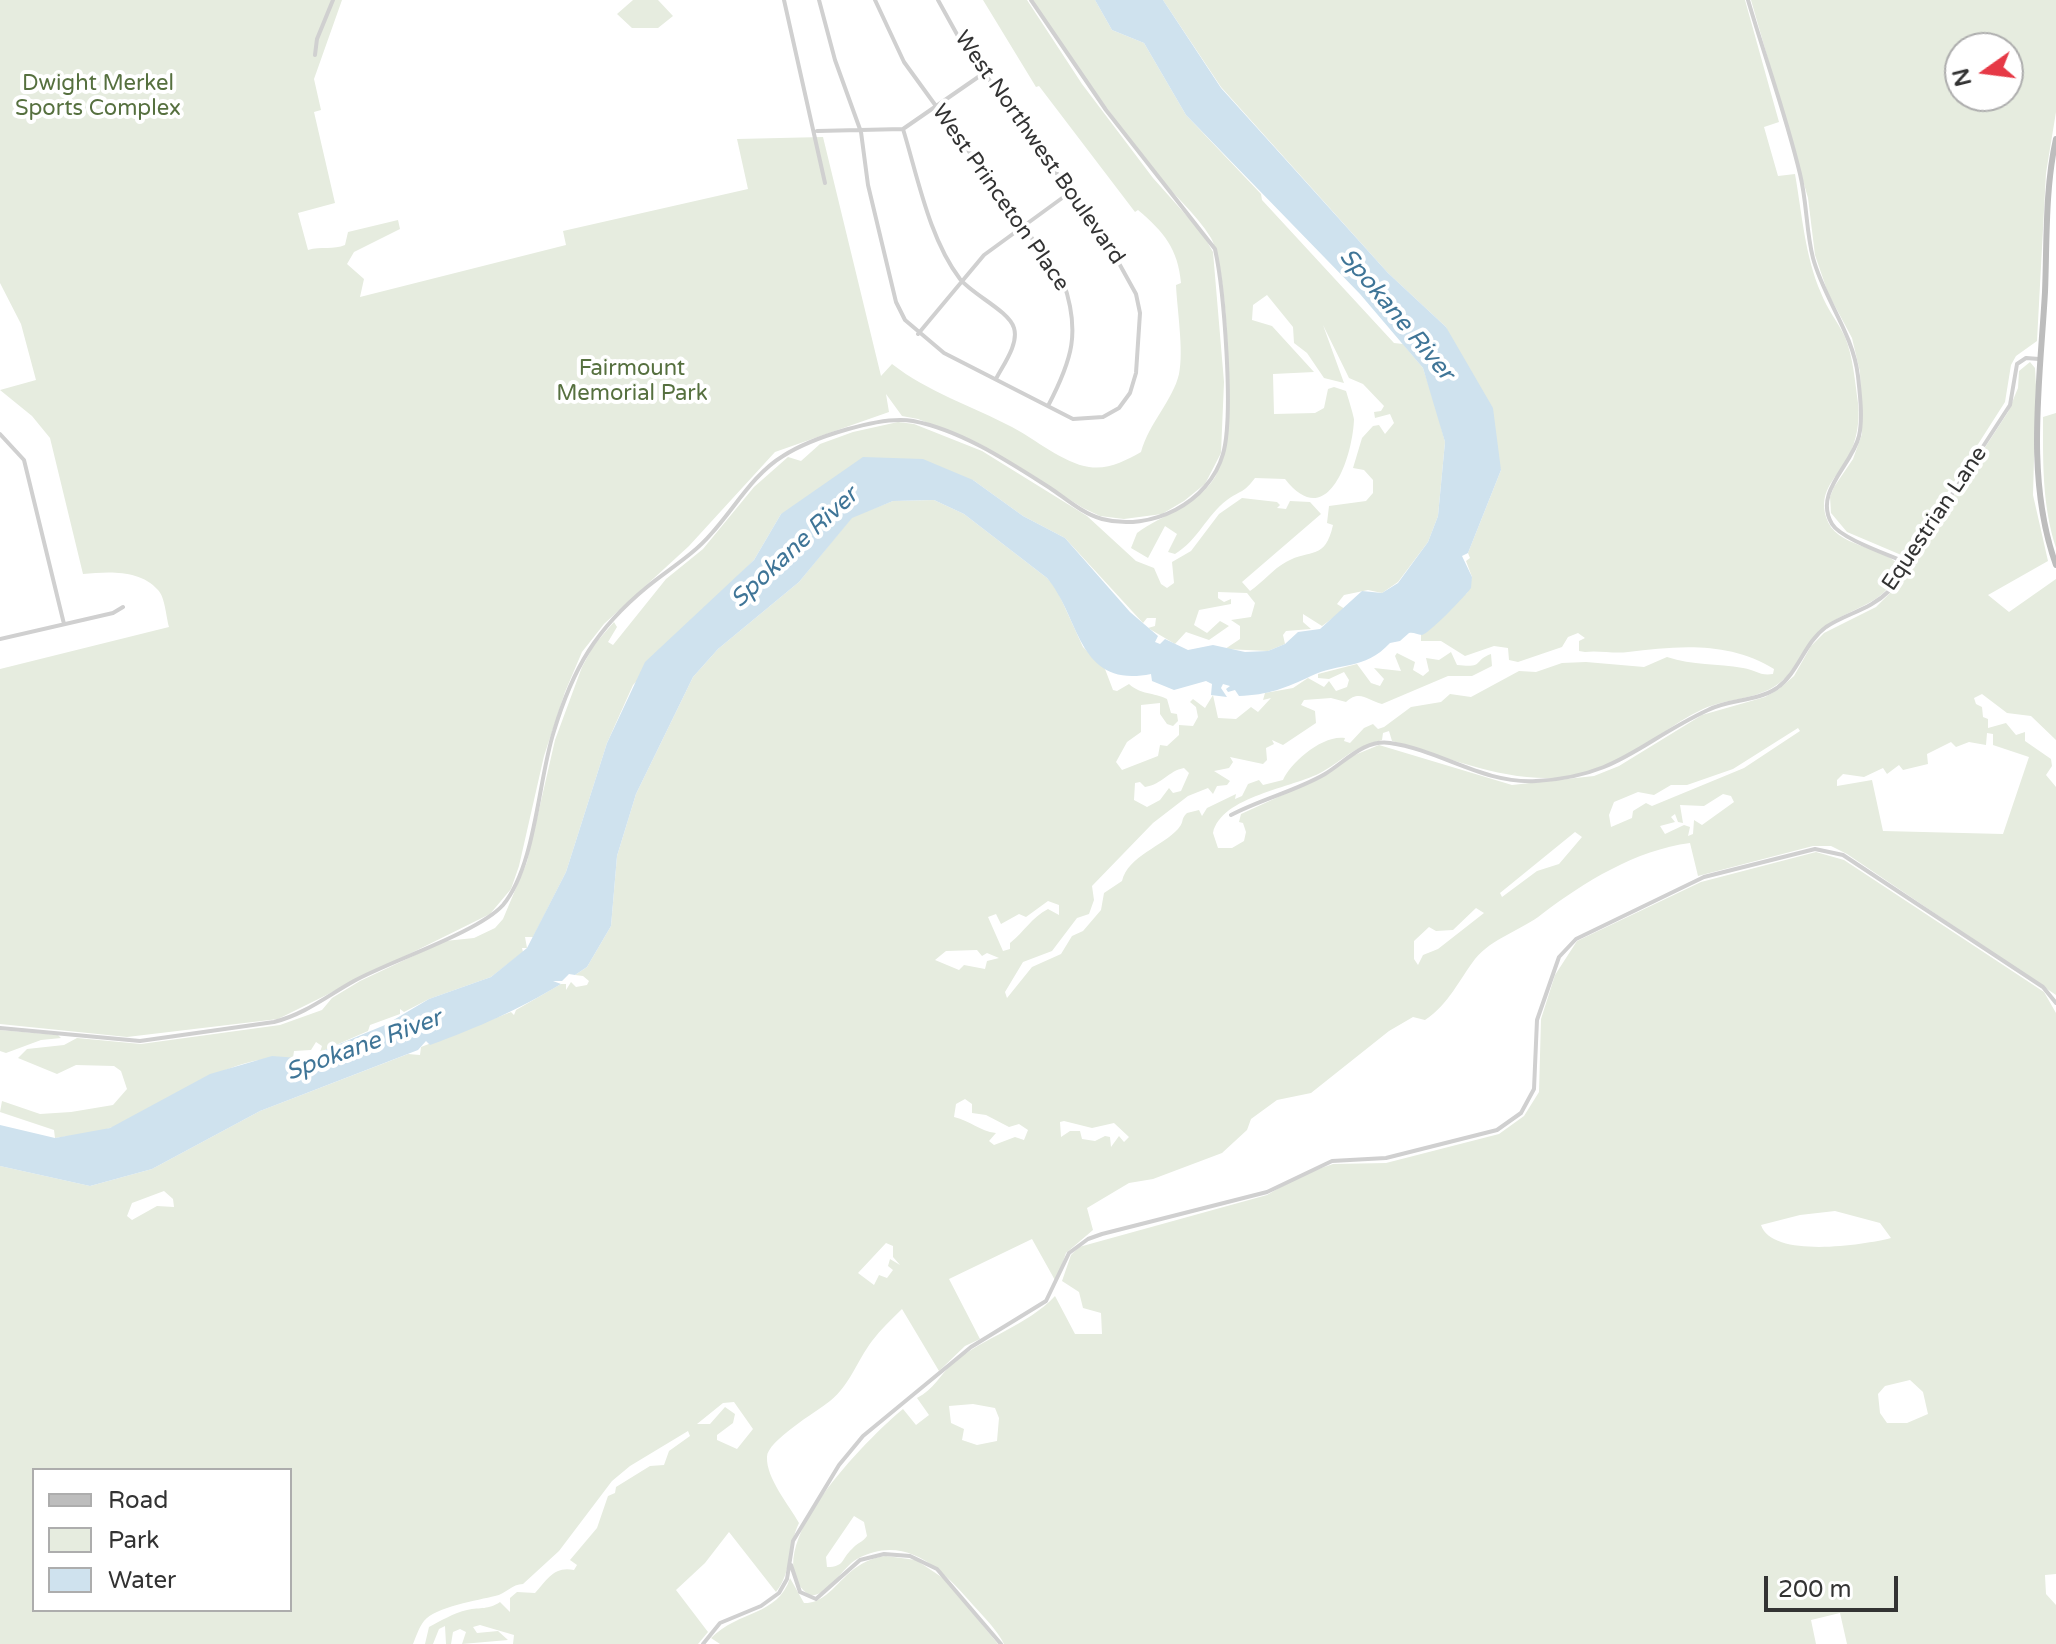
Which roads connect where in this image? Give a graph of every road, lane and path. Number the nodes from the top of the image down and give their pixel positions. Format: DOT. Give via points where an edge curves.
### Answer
graph roads {
  1 [pos="333,0"];
  2 [pos="784,0"];
  3 [pos="819,0"];
  4 [pos="875,0"];
  5 [pos="938,0"];
  6 [pos="1031,0"];
  7 [pos="1748,0"];
  8 [pos="315,55"];
  9 [pos="984,73"];
  10 [pos="937,107"];
  11 [pos="903,129"];
  12 [pos="816,131"];
  13 [pos="861,132"];
  14 [pos="2056,139"];
  15 [pos="825,183"];
  16 [pos="1069,193"];
  17 [pos="1023,227"];
  18 [pos="961,281"];
  19 [pos="918,334"];
  20 [pos="2041,359"];
  21 [pos="996,379"];
  22 [pos="1048,406"];
  23 [pos="0,434"];
  24 [pos="1907,563"];
  25 [pos="2056,565"];
  26 [pos="123,607"];
  27 [pos="64,624"];
  28 [pos="0,639"];
  29 [pos="1231,815"];
  30 [pos="2056,1003"];
  31 [pos="0,1028"];
  32 [pos="790,1562"];
  33 [pos="703,1644"];
  34 [pos="1001,1644"];
  1 -- 8 [label="street"];
  2 -- 12 [label="street"];
  3 -- 13 [label="street"];
  4 -- 10 [label="street, West Princeton Place" via="894,45"];
  5 -- 9 [label="street, West Northwest Boulevard"];
  6 -- 31 [label="street" via="1106,110 1215,249 1221,277 1227,433 1215,475 1197,495 1150,520 1101,519 971,442 897,419 797,448 763,472 694,552 604,626 584,653 553,732 522,865 509,895 492,915 356,980 292,1018 140,1041"];
  7 -- 24 [label="street" via="1799,171 1812,255 1823,292 1849,338 1857,372 1859,435 1829,490 1829,514 1843,534"];
  9 -- 10 [label="street"];
  9 -- 16 [label="street, West Northwest Boulevard"];
  10 -- 11 [label="street"];
  10 -- 17 [label="street, West Princeton Place"];
  11 -- 13 [label="street"];
  11 -- 18 [label="street" via="946,257"];
  12 -- 13 [label="street"];
  12 -- 15 [label="street"];
  13 -- 19 [label="street" via="896,302"];
  14 -- 20 [label="main road"];
  16 -- 17 [label="street"];
  16 -- 22 [label="street, West Northwest Boulevard" via="1128,275 1140,313 1140,352 1130,393 1119,408 1087,420"];
  17 -- 18 [label="street" via="984,255"];
  17 -- 22 [label="street, West Princeton Place" via="1063,281 1072,306 1070,360"];
  18 -- 19 [label="street"];
  18 -- 21 [label="street" via="1014,326 1014,343"];
  19 -- 21 [label="street, West Northwest Boulevard"];
  20 -- 24 [label="street, Equestrian Lane" via="2026,358 2017,364 2010,405"];
  20 -- 25 [label="main road" via="2038,494"];
  21 -- 22 [label="street, West Northwest Boulevard"];
  23 -- 27 [label="street" via="24,460"];
  24 -- 29 [label="street, Equestrian Lane" via="1876,604 1823,629 1778,687 1710,708 1620,763 1566,778 1510,781 1382,743"];
  26 -- 27 [label="street"];
  27 -- 28 [label="street"];
  30 -- 32 [label="street" via="1830,849 1717,872 1576,939 1559,957 1537,1020 1534,1089 1521,1113 1497,1130 1386,1158 1332,1161 1267,1192 1088,1239 1069,1253 1046,1301 971,1347 863,1436 805,1519 793,1541"];
  32 -- 33 [label="street" via="779,1593 720,1623"];
  32 -- 34 [label="street" via="800,1592 816,1599 845,1571 873,1555 923,1560 952,1584"];
}
